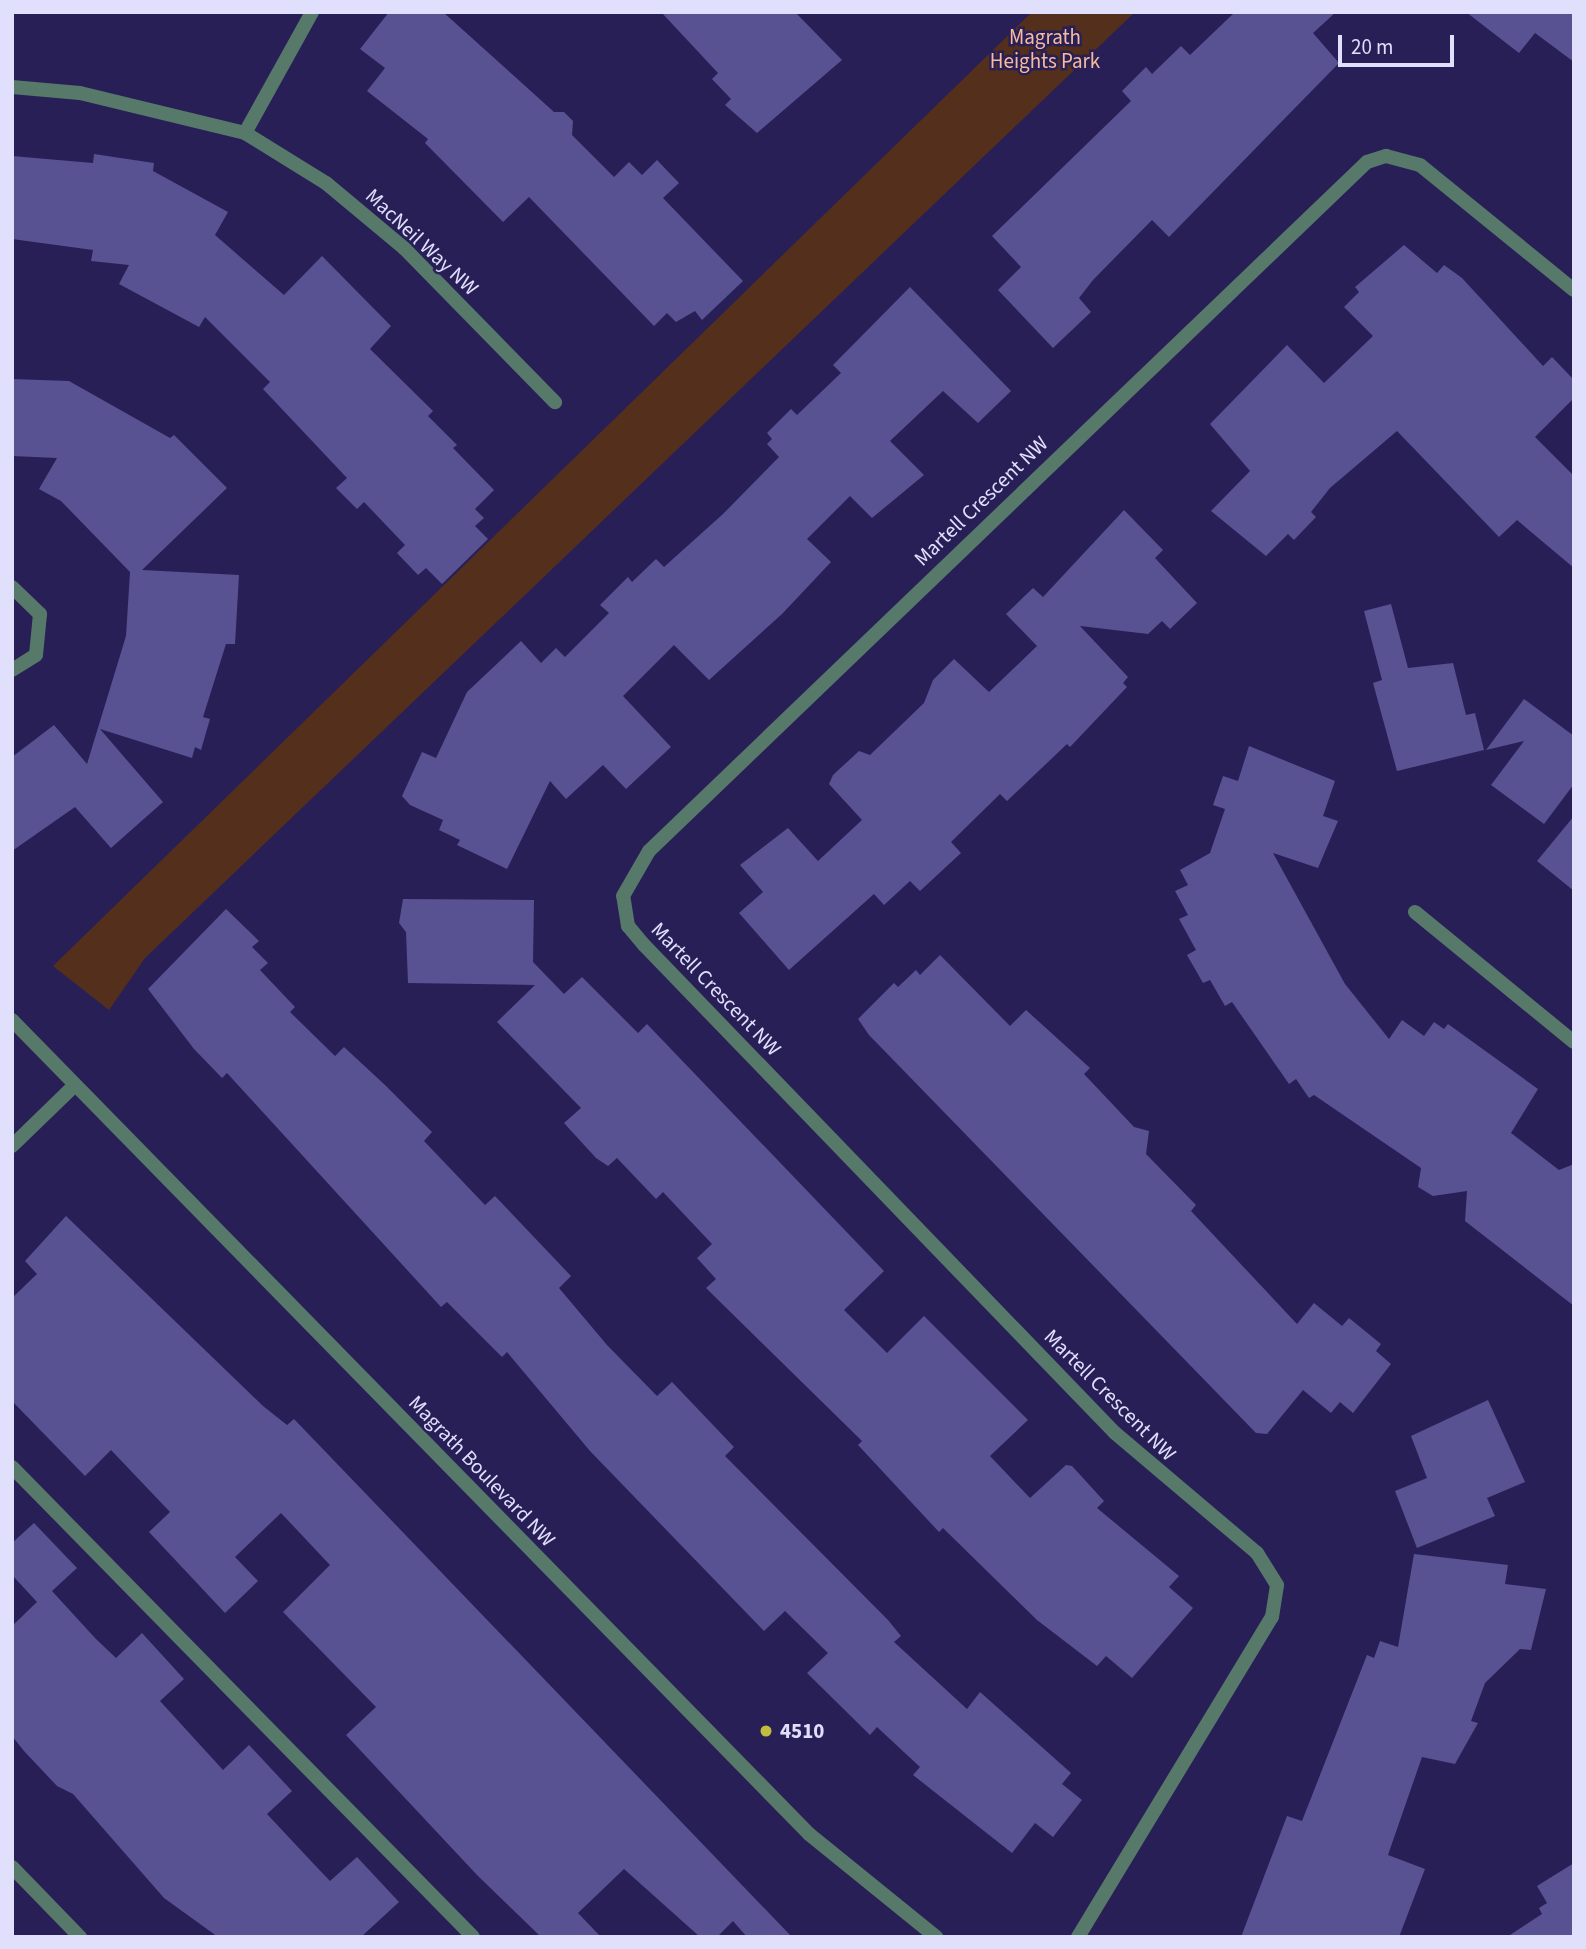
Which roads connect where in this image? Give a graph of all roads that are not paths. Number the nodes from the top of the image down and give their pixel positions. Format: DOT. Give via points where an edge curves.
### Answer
graph roads {
  1 [pos="312,12"];
  2 [pos="12,88"];
  3 [pos="245,133"];
  4 [pos="1574,290"];
  5 [pos="555,402"];
  6 [pos="12,587"];
  7 [pos="12,670"];
  8 [pos="1415,912"];
  9 [pos="12,1020"];
  10 [pos="1574,1042"];
  11 [pos="74,1086"];
  12 [pos="12,1146"];
  13 [pos="12,1467"];
  14 [pos="12,1867"];
  15 [pos="80,1937"];
  16 [pos="473,1937"];
  17 [pos="936,1937"];
  18 [pos="1078,1937"];
  1 -- 3 [label="street"];
  2 -- 3 [label="street, MacNeil Way NW" via="80,93"];
  3 -- 5 [label="street, MacNeil Way NW" via="326,183 404,248"];
  4 -- 18 [label="street, Martell Crescent NW" via="1420,165 1386,156 1367,162 649,850 623,896 628,926 644,945 1115,1433 1257,1553 1278,1585 1272,1617"];
  6 -- 7 [label="street" via="40,614 36,655"];
  8 -- 10 [label="street"];
  9 -- 11 [label="street, Magrath Boulevard NW"];
  11 -- 12 [label="street"];
  11 -- 17 [label="street, Magrath Boulevard NW" via="809,1834"];
  13 -- 16 [label="street"];
  14 -- 15 [label="street"];
}
